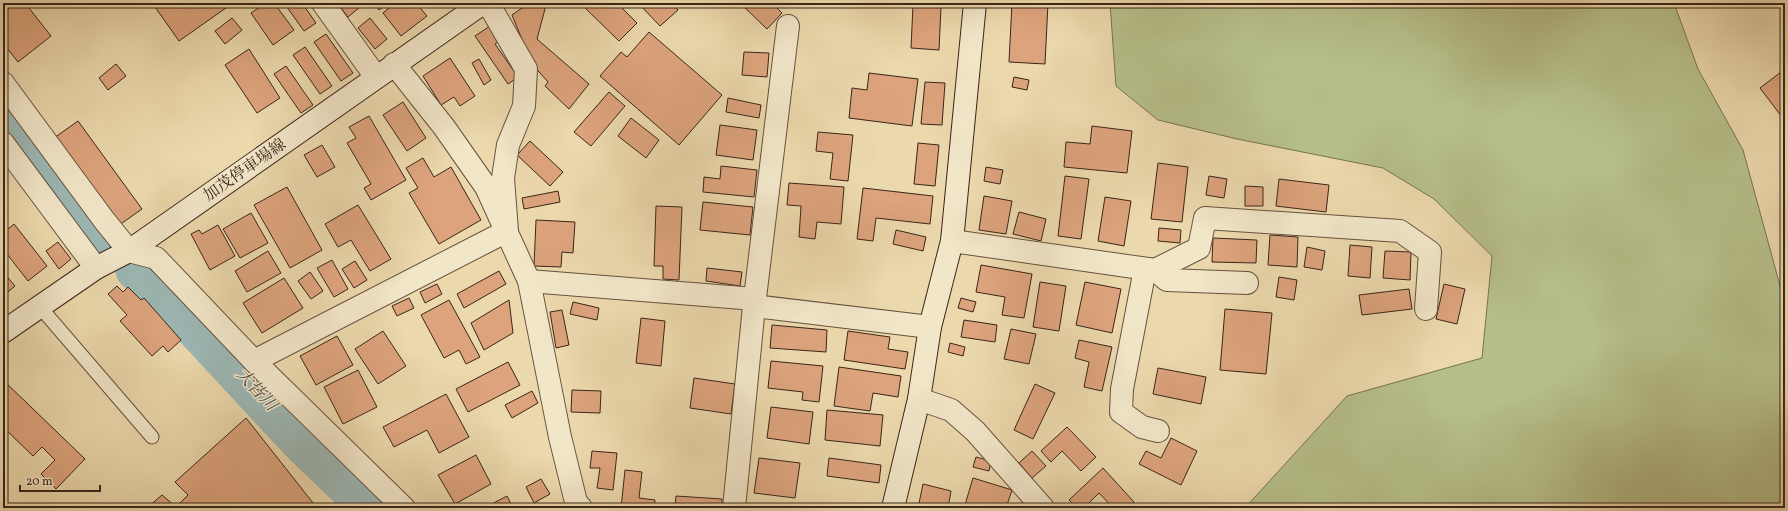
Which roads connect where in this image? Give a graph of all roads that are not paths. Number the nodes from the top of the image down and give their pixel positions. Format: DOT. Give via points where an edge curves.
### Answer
graph roads {
  1 [pos="323,3"];
  2 [pos="483,3"];
  3 [pos="488,3"];
  4 [pos="975,3"];
  5 [pos="788,26"];
  6 [pos="394,64"];
  7 [pos="376,78"];
  8 [pos="3,83"];
  9 [pos="3,143"];
  10 [pos="506,231"];
  11 [pos="952,241"];
  12 [pos="129,251"];
  13 [pos="96,268"];
  14 [pos="1150,270"];
  15 [pos="529,281"];
  16 [pos="1247,283"];
  17 [pos="755,303"];
  18 [pos="40,307"];
  19 [pos="1426,309"];
  20 [pos="930,327"];
  21 [pos="3,332"];
  22 [pos="254,361"];
  23 [pos="919,399"];
  24 [pos="1158,431"];
  25 [pos="152,437"];
  26 [pos="404,508"];
  27 [pos="581,508"];
  28 [pos="734,508"];
  29 [pos="893,508"];
  30 [pos="1043,508"];
  1 -- 7 [label="street"];
  2 -- 6 [label="street, 加茂停車場線"];
  3 -- 10 [label="street" via="526,69 524,106 508,145 503,178"];
  4 -- 11 [label="street"];
  5 -- 17 [label="street"];
  6 -- 7 [label="street, 加茂停車場線"];
  6 -- 10 [label="street" via="444,127 486,187"];
  7 -- 12 [label="street, 加茂停車場線"];
  8 -- 12 [label="street"];
  9 -- 13 [label="street"];
  10 -- 15 [label="street"];
  10 -- 22 [label="street"];
  11 -- 14 [label="street"];
  11 -- 20 [label="street"];
  12 -- 13 [label="street, 加茂停車場線"];
  12 -- 22 [label="street" via="156,258"];
  13 -- 18 [label="street, 加茂停車場線"];
  14 -- 16 [label="street" via="1166,280"];
  14 -- 19 [label="street" via="1199,248 1205,218 1400,231 1430,252"];
  14 -- 24 [label="street" via="1122,389 1121,412 1142,427"];
  15 -- 17 [label="street"];
  15 -- 27 [label="street" via="560,437 576,502"];
  17 -- 20 [label="street"];
  17 -- 28 [label="street"];
  18 -- 21 [label="street, 加茂停車場線"];
  18 -- 25 [label="lane"];
  20 -- 23 [label="street"];
  22 -- 26 [label="street"];
  23 -- 29 [label="street"];
  23 -- 30 [label="street" via="951,410 974,431"];
}
